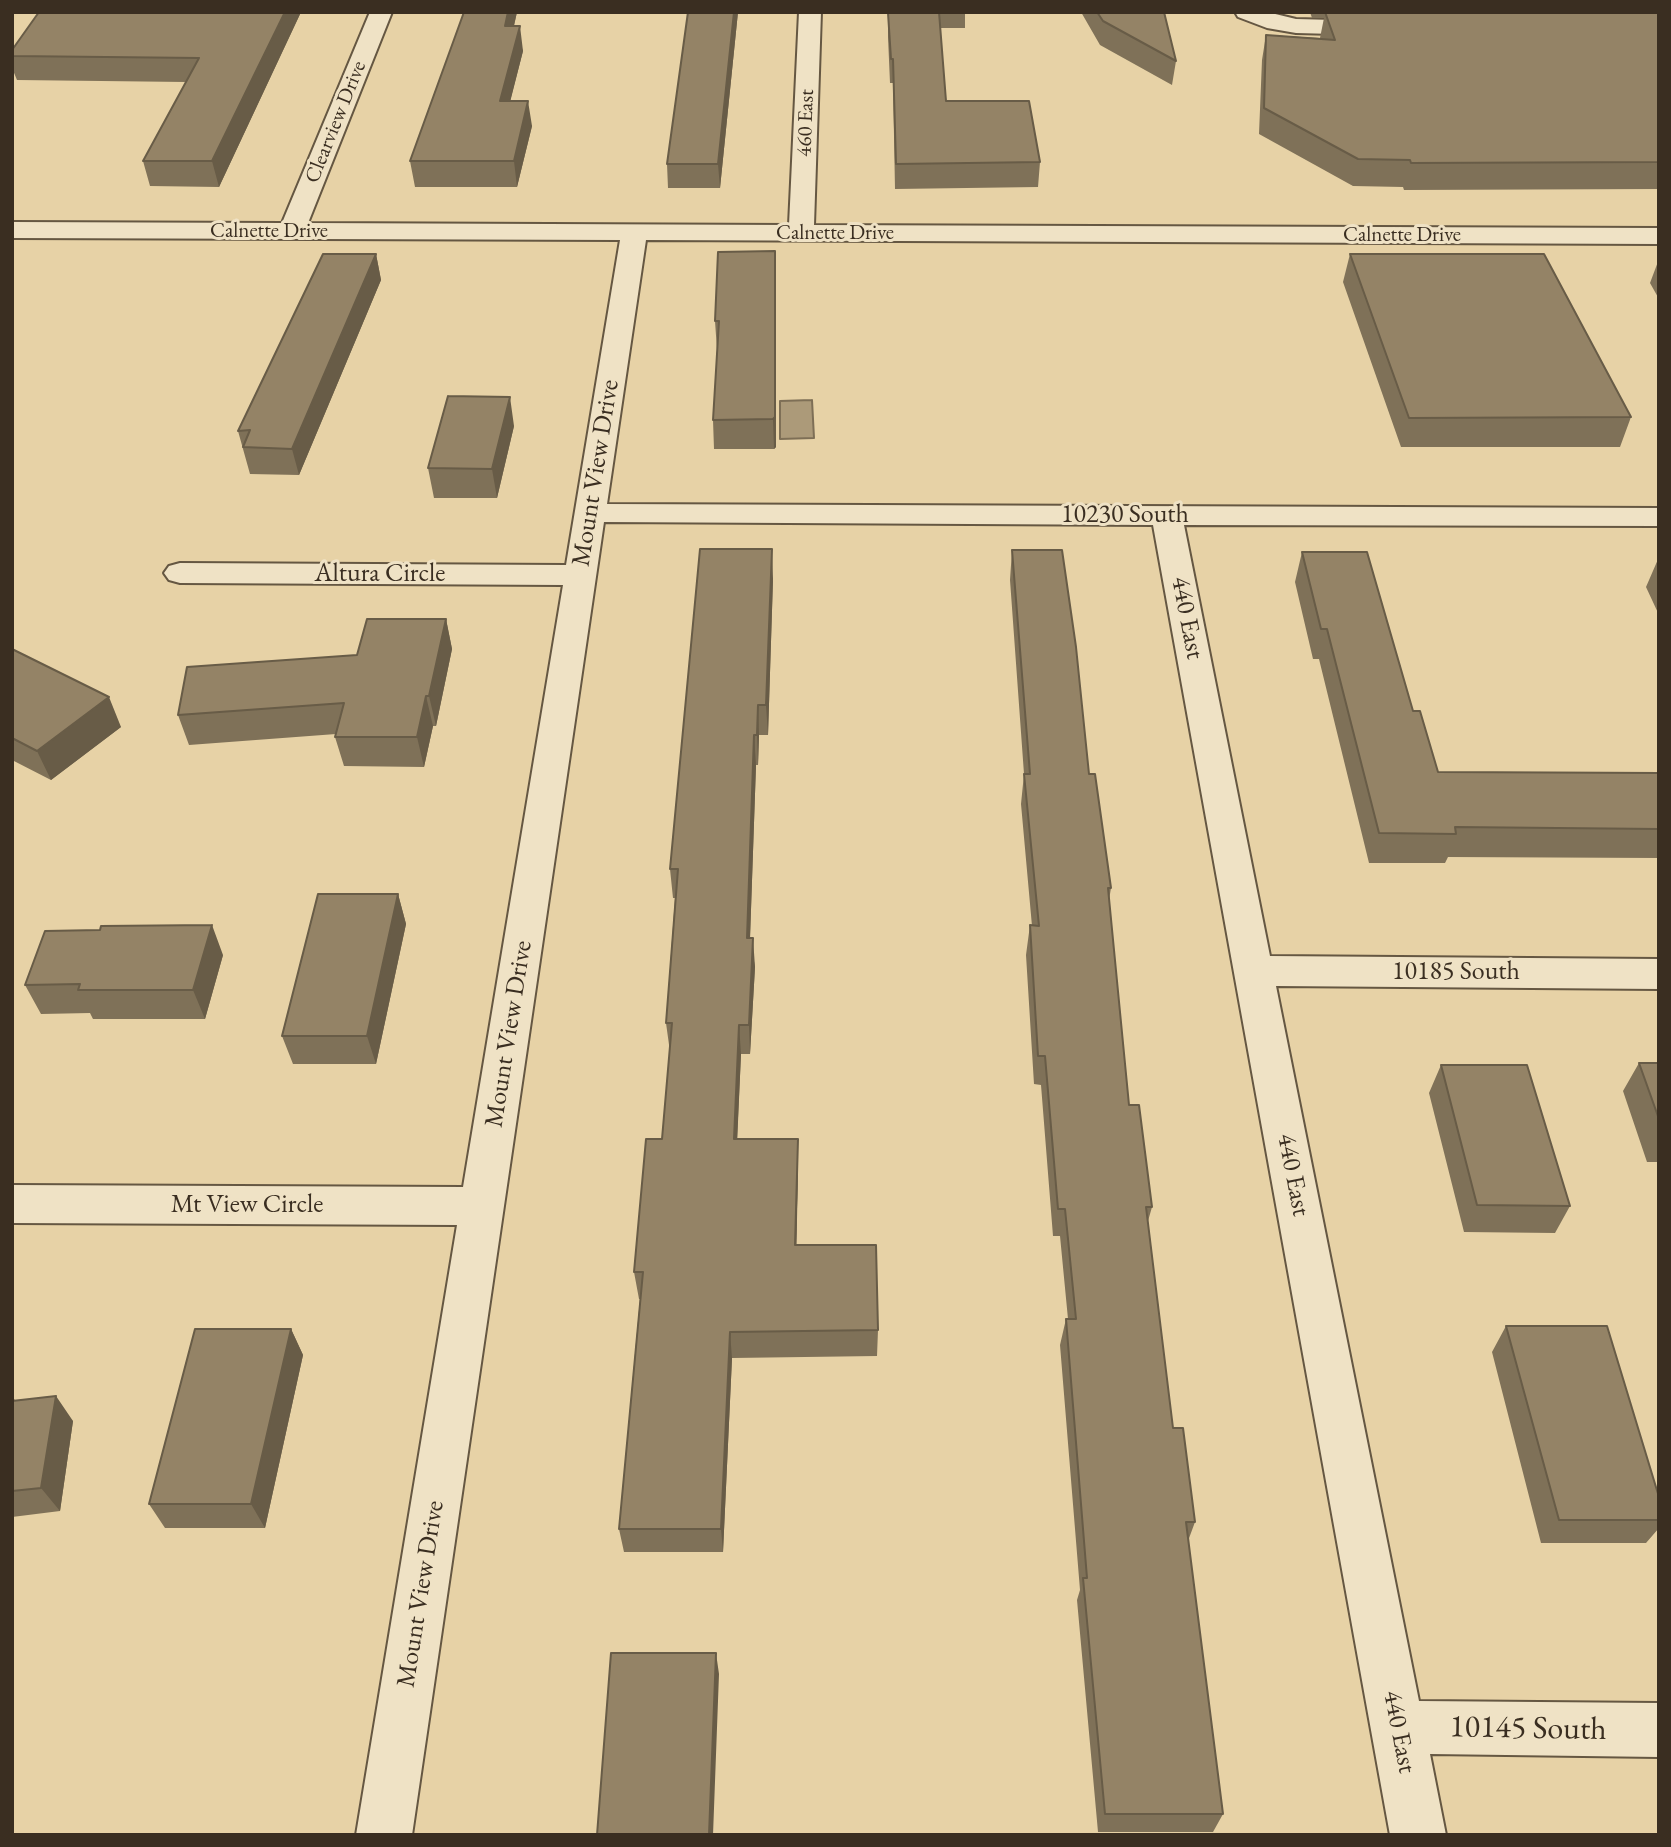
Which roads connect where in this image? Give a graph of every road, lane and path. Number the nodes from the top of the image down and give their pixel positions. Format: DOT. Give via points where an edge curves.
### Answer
graph roads {
  1 [pos="381,12"];
  2 [pos="810,12"];
  3 [pos="1250,15"];
  4 [pos="1399,28"];
  5 [pos="12,230"];
  6 [pos="292,231"];
  7 [pos="634,232"];
  8 [pos="802,233"];
  9 [pos="1659,236"];
  10 [pos="590,513"];
  11 [pos="1167,515"];
  12 [pos="1659,517"];
  13 [pos="180,573"];
  14 [pos="581,575"];
  15 [pos="1254,971"];
  16 [pos="1659,974"];
  17 [pos="12,1204"];
  18 [pos="482,1206"];
  19 [pos="1398,1727"];
  20 [pos="1659,1730"];
  21 [pos="384,1835"];
  22 [pos="1418,1835"];
  1 -- 6 [label="street, Clearview Drive"];
  2 -- 8 [label="street, 460 East"];
  3 -- 4 [label="street" via="1317,28"];
  5 -- 6 [label="street, Calnette Drive"];
  6 -- 7 [label="street, Calnette Drive"];
  7 -- 8 [label="street, Calnette Drive"];
  7 -- 10 [label="street, Mount View Drive"];
  8 -- 9 [label="street, Calnette Drive"];
  10 -- 11 [label="street, 10230 South"];
  10 -- 14 [label="street, Mount View Drive"];
  11 -- 12 [label="street, 10230 South"];
  11 -- 15 [label="street, 440 East"];
  13 -- 14 [label="street, Altura Circle"];
  14 -- 18 [label="street, Mount View Drive"];
  15 -- 16 [label="street, 10185 South"];
  15 -- 19 [label="street, 440 East"];
  17 -- 18 [label="street, Mt View Circle"];
  18 -- 21 [label="street, Mount View Drive"];
  19 -- 20 [label="street, 10145 South"];
  19 -- 22 [label="street, 440 East"];
}
